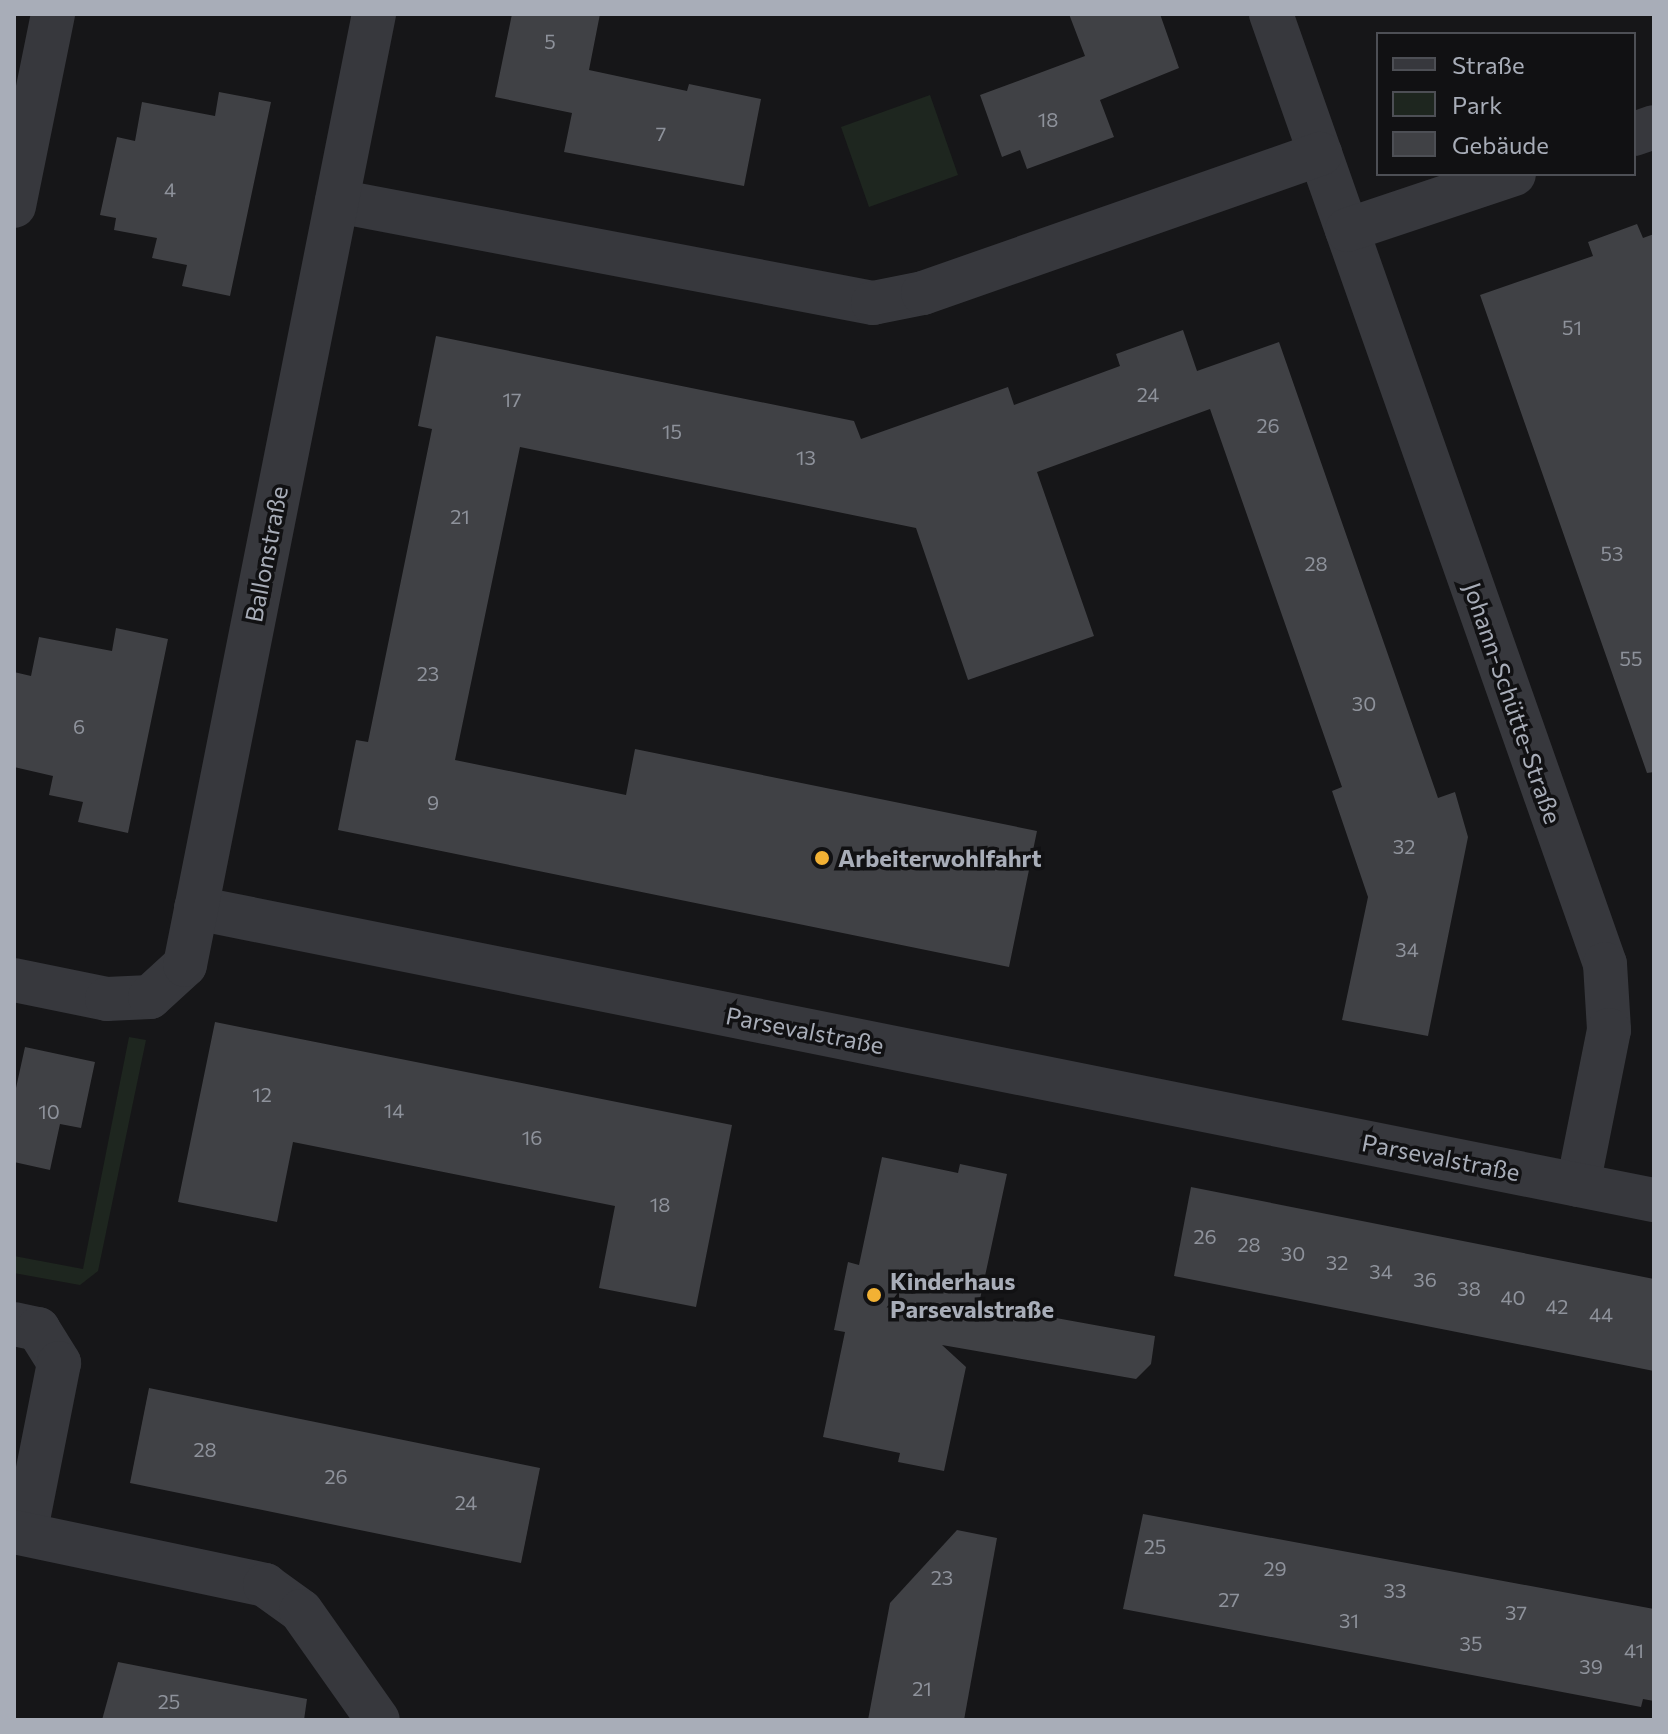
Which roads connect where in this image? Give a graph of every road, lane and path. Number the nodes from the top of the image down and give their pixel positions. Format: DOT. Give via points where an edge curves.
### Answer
graph roads {
  1 [pos="53,14"];
  2 [pos="374,14"];
  3 [pos="1271,14"];
  4 [pos="1320,154"];
  5 [pos="1508,176"];
  6 [pos="337,201"];
  7 [pos="14,202"];
  8 [pos="1347,230"];
  9 [pos="196,908"];
  10 [pos="14,980"];
  11 [pos="1578,1185"];
  12 [pos="1654,1200"];
  13 [pos="14,1324"];
  14 [pos="20,1533"];
  15 [pos="378,1720"];
  1 -- 7 [label="street"];
  2 -- 6 [label="street, Ballonstraße"];
  3 -- 4 [label="street, Johann-Schütte-Straße"];
  4 -- 6 [label="street" via="896,301 846,301"];
  4 -- 8 [label="street, Johann-Schütte-Straße"];
  5 -- 8 [label="street"];
  6 -- 9 [label="street, Ballonstraße"];
  8 -- 11 [label="street, Johann-Schütte-Straße" via="1605,964 1609,1030"];
  9 -- 10 [label="street" via="185,965 150,997 107,999"];
  9 -- 11 [label="street, Parsevalstraße"];
  11 -- 12 [label="street, Parsevalstraße"];
  13 -- 14 [label="street" via="38,1329 59,1363"];
  14 -- 15 [label="street" via="265,1585 301,1611"];
}
